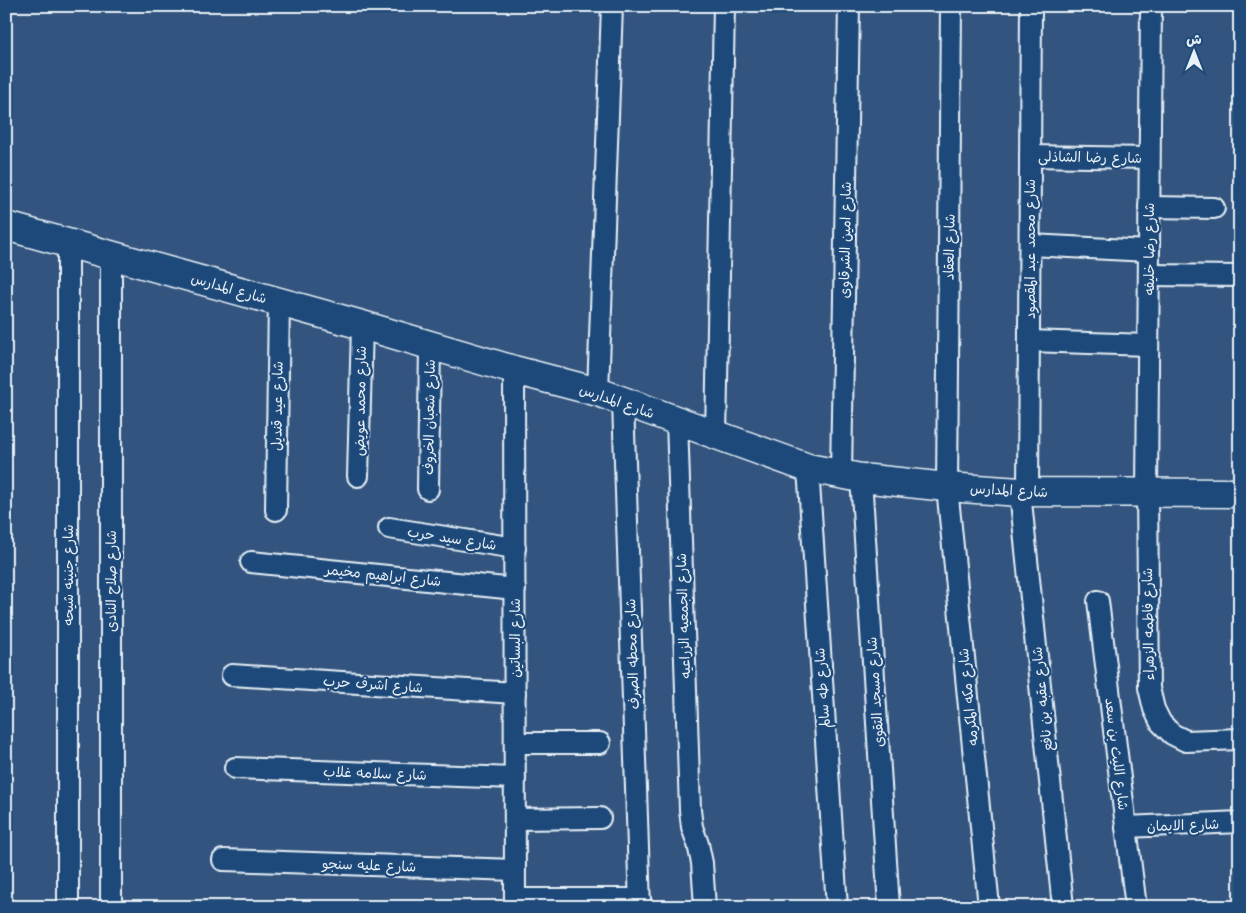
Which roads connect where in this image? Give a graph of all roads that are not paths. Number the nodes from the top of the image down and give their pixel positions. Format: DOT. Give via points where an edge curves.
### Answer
graph roads {
  1 [pos="612,6"];
  2 [pos="724,6"];
  3 [pos="849,6"];
  4 [pos="951,6"];
  5 [pos="1031,6"];
  6 [pos="1151,6"];
  7 [pos="1030,156"];
  8 [pos="1149,158"];
  9 [pos="1149,207"];
  10 [pos="1214,208"];
  11 [pos="6,226"];
  12 [pos="68,243"];
  13 [pos="1030,245"];
  14 [pos="1149,251"];
  15 [pos="112,255"];
  16 [pos="1149,275"];
  17 [pos="1240,276"];
  18 [pos="279,302"];
  19 [pos="362,325"];
  20 [pos="1029,341"];
  21 [pos="430,345"];
  22 [pos="1148,345"];
  23 [pos="514,370"];
  24 [pos="598,392"];
  25 [pos="623,402"];
  26 [pos="677,422"];
  27 [pos="716,436"];
  28 [pos="808,468"];
  29 [pos="358,476"];
  30 [pos="851,476"];
  31 [pos="947,487"];
  32 [pos="428,489"];
  33 [pos="1024,492"];
  34 [pos="1147,492"];
  35 [pos="1240,493"];
  36 [pos="276,510"];
  37 [pos="389,528"];
  38 [pos="515,548"];
  39 [pos="251,562"];
  40 [pos="515,589"];
  41 [pos="1098,600"];
  42 [pos="232,675"];
  43 [pos="515,692"];
  44 [pos="1240,738"];
  45 [pos="515,743"];
  46 [pos="600,744"];
  47 [pos="235,768"];
  48 [pos="515,778"];
  49 [pos="600,818"];
  50 [pos="515,819"];
  51 [pos="1240,822"];
  52 [pos="1126,827"];
  53 [pos="223,860"];
  54 [pos="515,870"];
  55 [pos="515,903"];
  56 [pos="640,903"];
  57 [pos="68,907"];
  58 [pos="111,907"];
  59 [pos="705,907"];
  60 [pos="837,907"];
  61 [pos="889,907"];
  62 [pos="989,907"];
  63 [pos="1063,907"];
  64 [pos="1136,907"];
  1 -- 24 [label="street"];
  2 -- 27 [label="street"];
  3 -- 30 [label="street, شارع امين الشرقاوى"];
  4 -- 31 [label="street, شارع العقاد"];
  5 -- 7 [label="street, شارع محمد عبد المقصود"];
  6 -- 8 [label="street, شارع رضا خليفه"];
  7 -- 8 [label="street, شارع رضا الشاذلى"];
  7 -- 13 [label="street, شارع محمد عبد المقصود"];
  8 -- 9 [label="street, شارع رضا خليفه"];
  9 -- 10 [label="street"];
  9 -- 14 [label="street, شارع رضا خليفه"];
  11 -- 12 [label="street, شارع المدارس"];
  12 -- 15 [label="street, شارع المدارس"];
  12 -- 57 [label="street, شارع جنينه شيحه"];
  13 -- 14 [label="street"];
  13 -- 20 [label="street, شارع محمد عبد المقصود"];
  14 -- 16 [label="street, شارع رضا خليفه"];
  15 -- 18 [label="street, شارع المدارس"];
  15 -- 58 [label="street, شارع صلاح النادى"];
  16 -- 17 [label="street"];
  16 -- 22 [label="street, شارع رضا خليفه"];
  18 -- 19 [label="street, شارع المدارس"];
  18 -- 36 [label="street, شارع عيد قنديل"];
  19 -- 21 [label="street, شارع المدارس"];
  19 -- 29 [label="street, شارع محمد عويض"];
  20 -- 22 [label="street"];
  20 -- 33 [label="street, شارع محمد عبد المقصود"];
  21 -- 23 [label="street, شارع المدارس"];
  21 -- 32 [label="street, شارع شعبان الخروف"];
  22 -- 34 [label="street, شارع رضا خليفه"];
  23 -- 24 [label="street, شارع المدارس"];
  23 -- 38 [label="street, شارع البساتين"];
  24 -- 25 [label="street, شارع المدارس"];
  25 -- 26 [label="street, شارع المدارس"];
  25 -- 56 [label="street, شارع محطه الصرف"];
  26 -- 27 [label="street, شارع المدارس"];
  26 -- 59 [label="street, شارع الجمعيه الزراعيه" via="690,810 702,864"];
  27 -- 28 [label="street, شارع المدارس"];
  28 -- 30 [label="street, شارع المدارس"];
  28 -- 60 [label="street, شارع طه سالم"];
  30 -- 31 [label="street, شارع المدارس"];
  30 -- 61 [label="street, شارع مسجد التقوى"];
  31 -- 33 [label="street, شارع المدارس"];
  31 -- 62 [label="street, شارع مكه المكرمه"];
  33 -- 34 [label="street, شارع المدارس"];
  33 -- 63 [label="street, شارع عقبه بن نافع"];
  34 -- 35 [label="street, شارع المدارس"];
  34 -- 44 [label="street, شارع فاطمه الزهراء" via="1149,688 1154,709 1161,723 1186,741"];
  37 -- 38 [label="street, شارع سيد حرب"];
  38 -- 40 [label="street, شارع البساتين"];
  39 -- 40 [label="street, شارع ابراهيم مخيمر"];
  40 -- 43 [label="street, شارع البساتين"];
  41 -- 52 [label="street, شارع الليث بن سعد"];
  42 -- 43 [label="street, شارع اشرف حرب"];
  43 -- 45 [label="street, شارع البساتين"];
  45 -- 46 [label="street"];
  45 -- 48 [label="street, شارع البساتين"];
  47 -- 48 [label="street, شارع سلامه غلاب"];
  48 -- 50 [label="street, شارع البساتين"];
  49 -- 50 [label="street"];
  50 -- 54 [label="street, شارع البساتين"];
  51 -- 52 [label="street, شارع الايمان"];
  52 -- 64 [label="street, شارع الليث بن سعد"];
  53 -- 54 [label="street, شارع عليه سنجو"];
  54 -- 55 [label="street, شارع البساتين"];
  55 -- 56 [label="street"];
}
